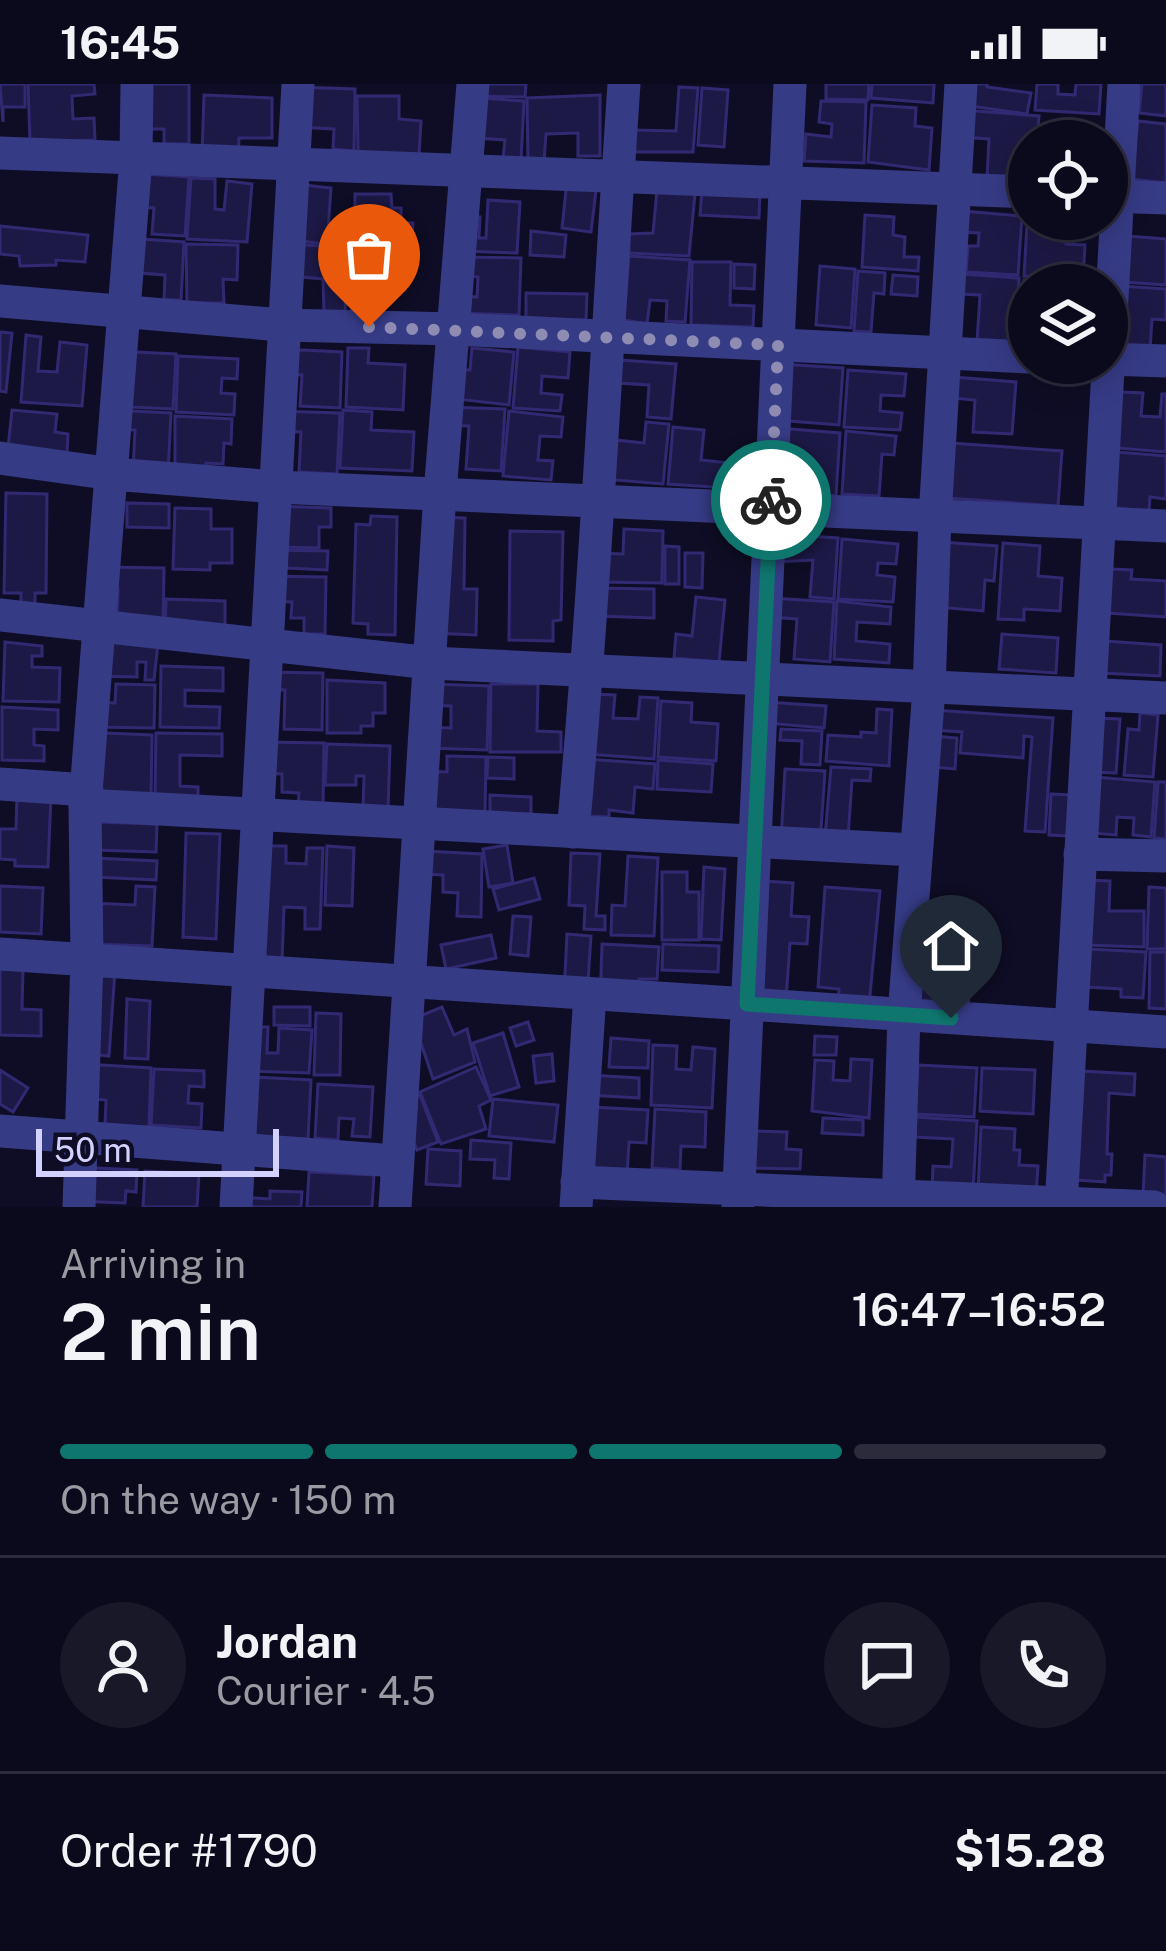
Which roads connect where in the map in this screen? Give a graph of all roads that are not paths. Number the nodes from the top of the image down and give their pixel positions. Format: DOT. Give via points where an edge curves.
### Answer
graph roads {
  1 [pos="137,84"];
  2 [pos="298,84"];
  3 [pos="473,84"];
  4 [pos="624,84"];
  5 [pos="790,84"];
  6 [pos="961,84"];
  7 [pos="1124,84"];
  8 [pos="1120,120"];
  9 [pos="0,153"];
  10 [pos="136,158"];
  11 [pos="292,163"];
  12 [pos="467,170"];
  13 [pos="618,176"];
  14 [pos="786,182"];
  15 [pos="955,189"];
  16 [pos="1008,191"];
  17 [pos="1128,197"];
  18 [pos="1166,198"];
  19 [pos="0,301"];
  20 [pos="124,312"];
  21 [pos="282,325"];
  22 [pos="455,328"];
  23 [pos="607,336"];
  24 [pos="778,345"];
  25 [pos="944,354"];
  26 [pos="1008,356"];
  27 [pos="1128,360"];
  28 [pos="1166,361"];
  29 [pos="1108,384"];
  30 [pos="0,458"];
  31 [pos="112,474"];
  32 [pos="276,487"];
  33 [pos="440,494"];
  34 [pos="596,500"];
  35 [pos="770,508"];
  36 [pos="935,518"];
  37 [pos="1100,523"];
  38 [pos="1166,526"];
  39 [pos="0,615"];
  40 [pos="99,626"];
  41 [pos="266,646"];
  42 [pos="431,663"];
  43 [pos="588,673"];
  44 [pos="760,680"];
  45 [pos="929,689"];
  46 [pos="1089,697"];
  47 [pos="1166,698"];
  48 [pos="0,784"];
  49 [pos="86,798"];
  50 [pos="260,815"];
  51 [pos="419,823"];
  52 [pos="573,832"];
  53 [pos="754,842"];
  54 [pos="914,850"];
  55 [pos="1080,854"];
  56 [pos="1166,856"];
  57 [pos="0,954"];
  58 [pos="87,958"];
  59 [pos="251,971"];
  60 [pos="408,982"];
  61 [pos="590,994"];
  62 [pos="747,1004"];
  63 [pos="904,1015"];
  64 [pos="1071,1026"];
  65 [pos="1166,1032"];
  66 [pos="0,1131"];
  67 [pos="80,1136"];
  68 [pos="239,1147"];
  69 [pos="394,1161"];
  70 [pos="576,1194"];
  71 [pos="738,1198"];
  72 [pos="898,1201"];
  73 [pos="1061,1206"];
  74 [pos="80,1207"];
  75 [pos="236,1207"];
  76 [pos="394,1207"];
  77 [pos="1154,1207"];
  1 -- 10 [label="street"];
  2 -- 11 [label="street"];
  3 -- 12 [label="street"];
  4 -- 13 [label="street"];
  5 -- 14 [label="street"];
  6 -- 15 [label="street"];
  7 -- 8 [label="street"];
  9 -- 10 [label="street"];
  10 -- 11 [label="street"];
  10 -- 20 [label="street"];
  11 -- 12 [label="street"];
  11 -- 21 [label="street"];
  12 -- 13 [label="street"];
  12 -- 22 [label="street"];
  13 -- 14 [label="street"];
  13 -- 23 [label="street"];
  14 -- 15 [label="street"];
  14 -- 24 [label="street"];
  15 -- 16 [label="street"];
  15 -- 25 [label="street"];
  17 -- 18 [label="street"];
  19 -- 20 [label="street"];
  20 -- 21 [label="street"];
  20 -- 31 [label="street"];
  21 -- 22 [label="street"];
  21 -- 32 [label="street"];
  22 -- 23 [label="street"];
  22 -- 33 [label="street"];
  23 -- 24 [label="street"];
  23 -- 34 [label="street"];
  24 -- 25 [label="street"];
  24 -- 35 [label="street"];
  25 -- 26 [label="street"];
  25 -- 36 [label="street"];
  27 -- 28 [label="street"];
  29 -- 37 [label="street"];
  30 -- 31 [label="street"];
  31 -- 32 [label="street"];
  31 -- 40 [label="street"];
  32 -- 33 [label="street"];
  32 -- 41 [label="street"];
  33 -- 34 [label="street"];
  33 -- 42 [label="street"];
  34 -- 35 [label="street"];
  34 -- 43 [label="street"];
  35 -- 36 [label="street"];
  35 -- 44 [label="street"];
  36 -- 37 [label="street"];
  36 -- 45 [label="street"];
  37 -- 38 [label="street"];
  37 -- 46 [label="street"];
  39 -- 40 [label="street"];
  40 -- 41 [label="street"];
  40 -- 49 [label="street"];
  41 -- 42 [label="street"];
  41 -- 50 [label="street"];
  42 -- 43 [label="street"];
  42 -- 51 [label="street"];
  43 -- 44 [label="street"];
  43 -- 52 [label="street"];
  44 -- 45 [label="street"];
  44 -- 53 [label="street"];
  45 -- 46 [label="street"];
  45 -- 54 [label="street"];
  46 -- 47 [label="street"];
  46 -- 55 [label="street"];
  48 -- 49 [label="street"];
  49 -- 50 [label="street"];
  49 -- 58 [label="street"];
  50 -- 51 [label="street"];
  50 -- 59 [label="street"];
  51 -- 52 [label="street"];
  51 -- 60 [label="street"];
  52 -- 53 [label="street"];
  53 -- 54 [label="street"];
  53 -- 62 [label="street"];
  54 -- 63 [label="street"];
  55 -- 56 [label="street"];
  55 -- 64 [label="street"];
  57 -- 58 [label="street"];
  58 -- 59 [label="street"];
  58 -- 67 [label="street"];
  59 -- 60 [label="street"];
  59 -- 68 [label="street"];
  60 -- 61 [label="street"];
  60 -- 69 [label="street"];
  61 -- 62 [label="street"];
  61 -- 70 [label="street"];
  62 -- 63 [label="street"];
  62 -- 71 [label="street"];
  63 -- 64 [label="street"];
  63 -- 72 [label="street"];
  64 -- 65 [label="street"];
  64 -- 73 [label="street"];
  66 -- 67 [label="street"];
  67 -- 68 [label="street"];
  67 -- 74 [label="street"];
  68 -- 69 [label="street"];
  68 -- 75 [label="street"];
  69 -- 76 [label="street"];
  70 -- 71 [label="street"];
  71 -- 72 [label="street"];
  72 -- 73 [label="street"];
  73 -- 77 [label="street"];
}
